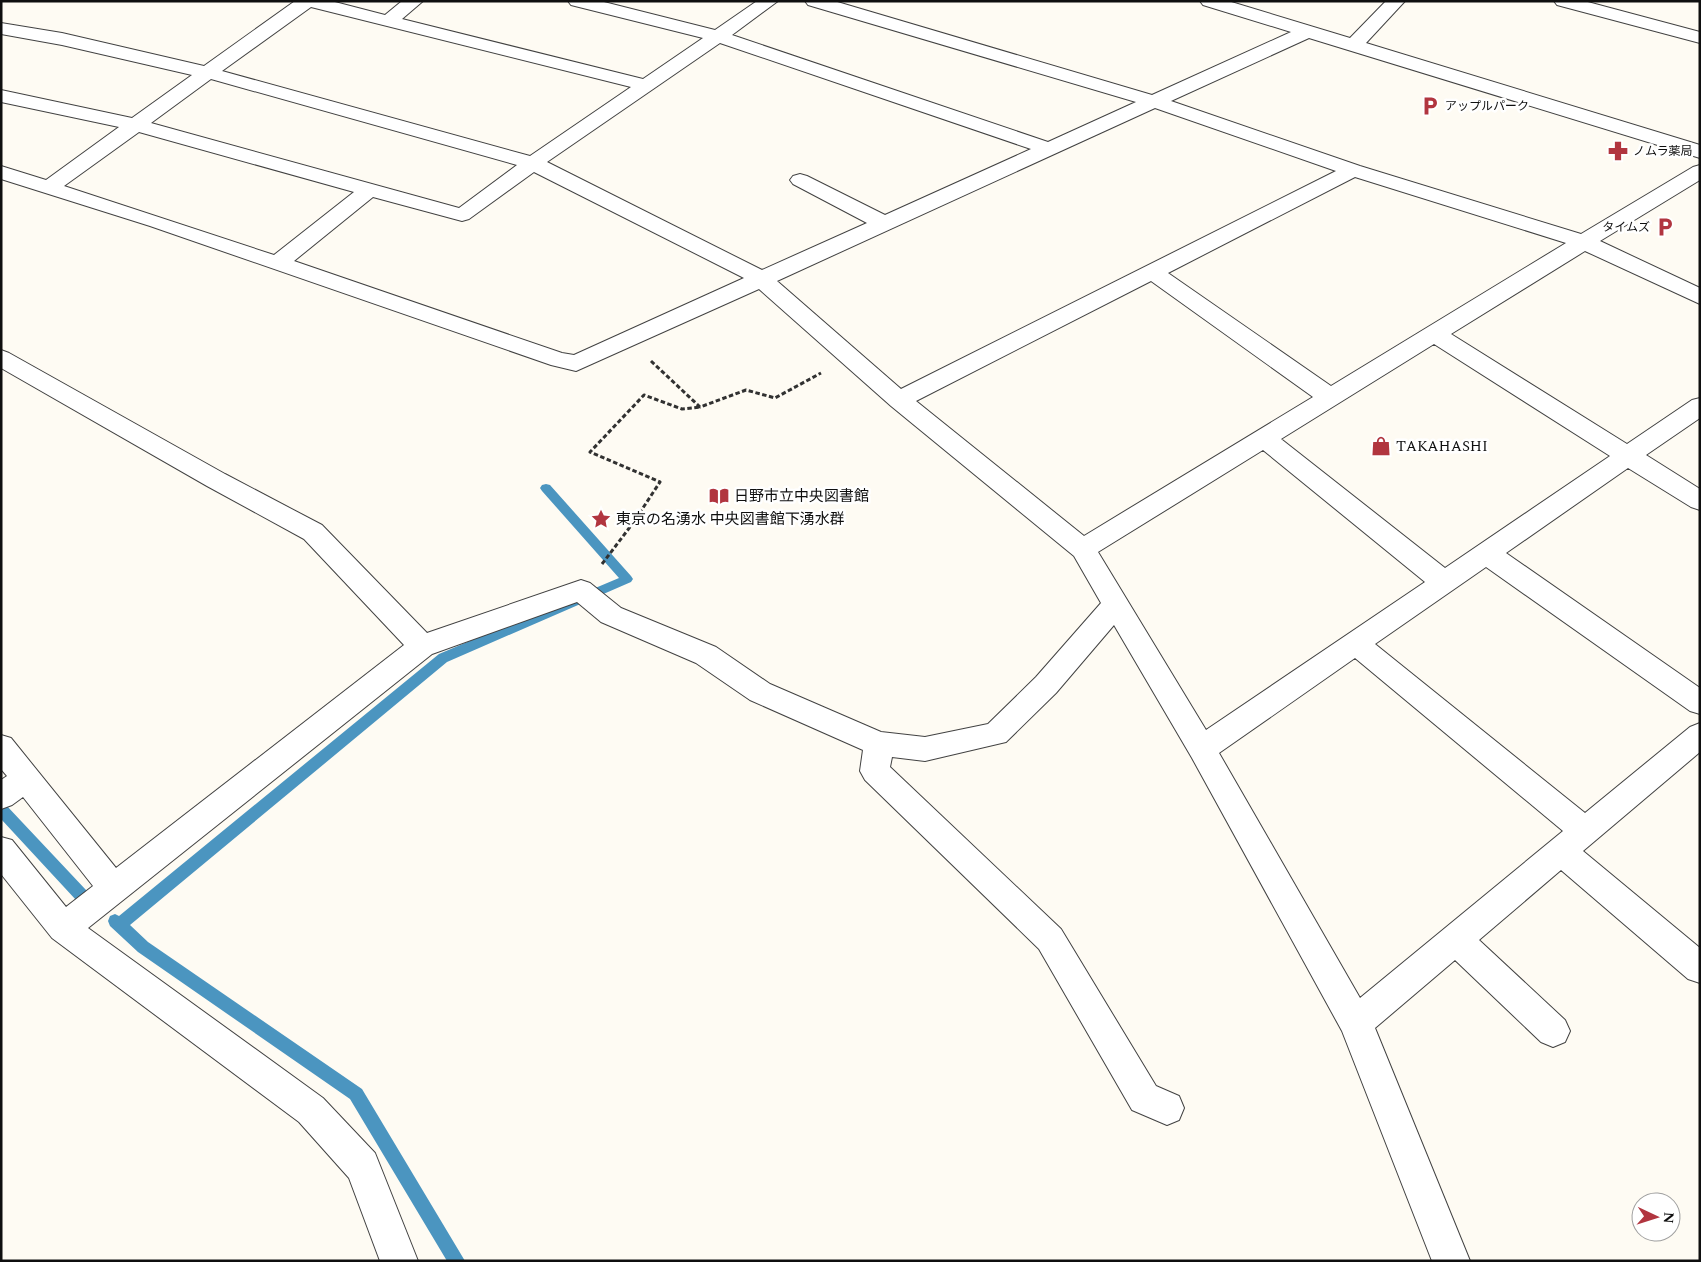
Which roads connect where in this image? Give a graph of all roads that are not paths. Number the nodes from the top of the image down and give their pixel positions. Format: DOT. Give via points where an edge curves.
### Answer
graph roads {
  1 [pos="308,1"];
  2 [pos="414,1"];
  3 [pos="577,1"];
  4 [pos="769,1"];
  5 [pos="814,1"];
  6 [pos="1208,1"];
  7 [pos="1396,1"];
  8 [pos="1569,2"];
  9 [pos="388,21"];
  10 [pos="1,28"];
  11 [pos="1307,32"];
  12 [pos="718,36"];
  13 [pos="1700,38"];
  14 [pos="1353,46"];
  15 [pos="209,73"];
  16 [pos="646,85"];
  17 [pos="1,96"];
  18 [pos="1153,101"];
  19 [pos="137,125"];
  20 [pos="1049,149"];
  21 [pos="1700,152"];
  22 [pos="533,163"];
  23 [pos="1352,170"];
  24 [pos="1700,171"];
  25 [pos="1,172"];
  26 [pos="800,180"];
  27 [pos="49,187"];
  28 [pos="369,190"];
  29 [pos="884,224"];
  30 [pos="1584,242"];
  31 [pos="278,263"];
  32 [pos="1152,272"];
  33 [pos="762,278"];
  34 [pos="1700,297"];
  35 [pos="1434,334"];
  36 [pos="1,358"];
  37 [pos="1331,398"];
  38 [pos="898,400"];
  39 [pos="1700,406"];
  40 [pos="1264,438"];
  41 [pos="1628,456"];
  42 [pos="1700,501"];
  43 [pos="1083,549"];
  44 [pos="1486,553"];
  45 [pos="1444,582"];
  46 [pos="1117,604"];
  47 [pos="1355,644"];
  48 [pos="422,646"];
  49 [pos="1700,703"];
  50 [pos="1700,734"];
  51 [pos="879,744"];
  52 [pos="1,747"];
  53 [pos="1202,749"];
  54 [pos="14,788"];
  55 [pos="1586,831"];
  56 [pos="1,850"];
  57 [pos="1562,852"];
  58 [pos="114,889"];
  59 [pos="64,928"];
  60 [pos="1457,940"];
  61 [pos="1700,968"];
  62 [pos="1356,1023"];
  63 [pos="1553,1031"];
  64 [pos="1167,1108"];
  65 [pos="399,1261"];
  66 [pos="1451,1261"];
  1 -- 9 [label="street"];
  1 -- 15 [label="street"];
  2 -- 9 [label="street"];
  3 -- 12 [label="street"];
  4 -- 12 [label="street"];
  5 -- 18 [label="street"];
  6 -- 11 [label="street"];
  7 -- 14 [label="street"];
  8 -- 13 [label="street"];
  9 -- 16 [label="street"];
  10 -- 15 [label="street"];
  11 -- 14 [label="street"];
  11 -- 18 [label="street"];
  12 -- 16 [label="street"];
  12 -- 20 [label="street"];
  14 -- 21 [label="street"];
  15 -- 19 [label="street"];
  15 -- 22 [label="street"];
  16 -- 22 [label="street"];
  17 -- 19 [label="street"];
  18 -- 20 [label="street"];
  18 -- 23 [label="street"];
  19 -- 27 [label="street"];
  19 -- 28 [label="street"];
  20 -- 29 [label="street"];
  22 -- 28 [label="street" via="462,215"];
  22 -- 33 [label="street"];
  23 -- 30 [label="street"];
  23 -- 32 [label="street"];
  24 -- 30 [label="street"];
  25 -- 27 [label="street"];
  26 -- 29 [label="street"];
  27 -- 31 [label="street"];
  28 -- 31 [label="street"];
  29 -- 33 [label="street"];
  30 -- 34 [label="street"];
  30 -- 35 [label="street"];
  31 -- 33 [label="street" via="559,360 576,363"];
  32 -- 37 [label="street"];
  32 -- 38 [label="street"];
  33 -- 38 [label="street"];
  35 -- 37 [label="street"];
  35 -- 41 [label="street"];
  36 -- 48 [label="street" via="313,532"];
  37 -- 40 [label="street"];
  38 -- 43 [label="street"];
  39 -- 41 [label="street"];
  40 -- 43 [label="street"];
  40 -- 45 [label="street"];
  41 -- 42 [label="street"];
  41 -- 44 [label="street"];
  43 -- 46 [label="street"];
  44 -- 45 [label="street"];
  44 -- 49 [label="street"];
  45 -- 47 [label="street"];
  46 -- 51 [label="street" via="1046,685 996,734 925,748"];
  46 -- 53 [label="street"];
  47 -- 53 [label="street"];
  47 -- 55 [label="street"];
  48 -- 51 [label="street" via="581,590 610,614 706,655 760,692"];
  48 -- 58 [label="street"];
  50 -- 55 [label="street"];
  51 -- 64 [label="street" via="875,771 1050,938 1144,1098"];
  52 -- 54 [label="street"];
  53 -- 62 [label="street"];
  54 -- 58 [label="street"];
  55 -- 57 [label="street"];
  56 -- 59 [label="street"];
  57 -- 60 [label="street"];
  57 -- 61 [label="street"];
  58 -- 59 [label="street"];
  59 -- 65 [label="street" via="311,1110 362,1166"];
  60 -- 62 [label="street"];
  60 -- 63 [label="street"];
  62 -- 66 [label="street"];
}
